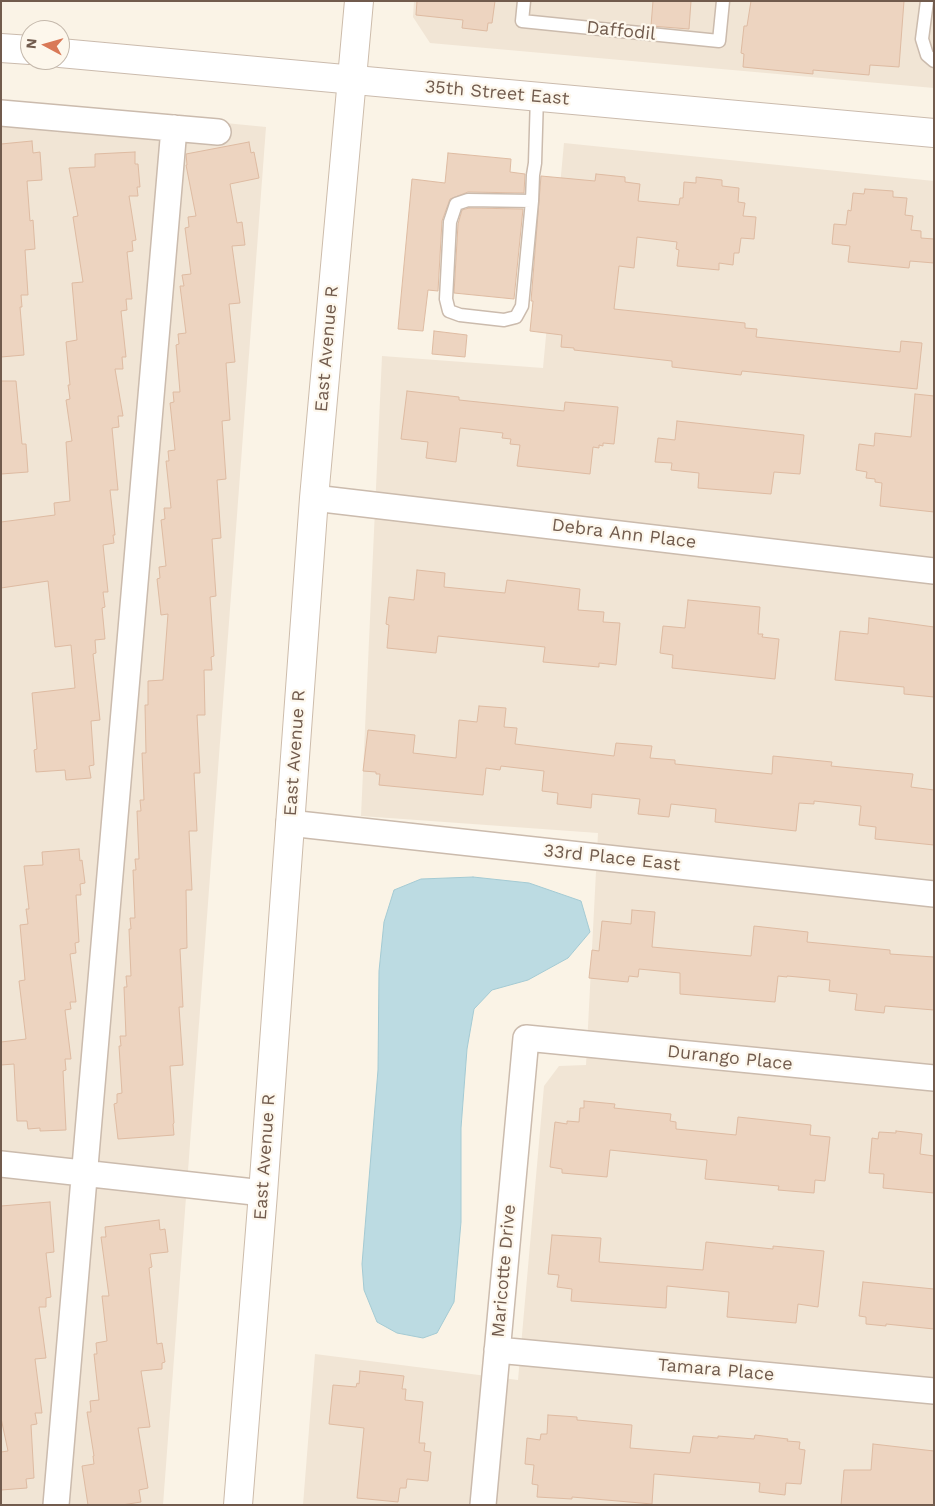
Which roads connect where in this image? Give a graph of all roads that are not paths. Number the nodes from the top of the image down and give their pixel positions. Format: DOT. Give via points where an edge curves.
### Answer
graph roads {
  1 [pos="359,1"];
  2 [pos="524,1"];
  3 [pos="723,1"];
  4 [pos="927,1"];
  5 [pos="1,48"];
  6 [pos="20,49"];
  7 [pos="70,54"];
  8 [pos="930,58"];
  9 [pos="352,80"];
  10 [pos="538,96"];
  11 [pos="1,113"];
  12 [pos="174,128"];
  13 [pos="218,132"];
  14 [pos="934,133"];
  15 [pos="532,202"];
  16 [pos="314,498"];
  17 [pos="934,571"];
  18 [pos="289,823"];
  19 [pos="934,894"];
  20 [pos="526,1038"];
  21 [pos="934,1078"];
  22 [pos="1,1164"];
  23 [pos="85,1172"];
  24 [pos="263,1193"];
  25 [pos="497,1350"];
  26 [pos="934,1391"];
  27 [pos="56,1505"];
  28 [pos="238,1505"];
  29 [pos="482,1505"];
  1 -- 9 [label="main road, East Avenue R"];
  2 -- 3 [label="lane, Daffodil" via="522,21 719,40"];
  4 -- 8 [label="lane" via="922,39"];
  5 -- 6 [label="main road"];
  7 -- 9 [label="main road, 35th Street East"];
  9 -- 10 [label="main road, 35th Street East"];
  9 -- 16 [label="main road, East Avenue R"];
  10 -- 14 [label="main road, 35th Street East"];
  10 -- 15 [label="lane"];
  11 -- 12 [label="street"];
  12 -- 13 [label="street"];
  12 -- 23 [label="street"];
  15 -- 15 [label="lane" via="522,306 516,317 504,320 449,312 446,299 450,222 456,204 468,200"];
  16 -- 17 [label="street, Debra Ann Place"];
  16 -- 18 [label="main road, East Avenue R"];
  18 -- 19 [label="street, 33rd Place East"];
  18 -- 24 [label="main road, East Avenue R"];
  20 -- 21 [label="street, Durango Place"];
  20 -- 25 [label="street, Maricotte Drive"];
  22 -- 23 [label="street"];
  23 -- 24 [label="street"];
  23 -- 27 [label="street"];
  24 -- 28 [label="main road, East Avenue R"];
  25 -- 26 [label="street, Tamara Place"];
  25 -- 29 [label="street, Maricotte Drive"];
}
